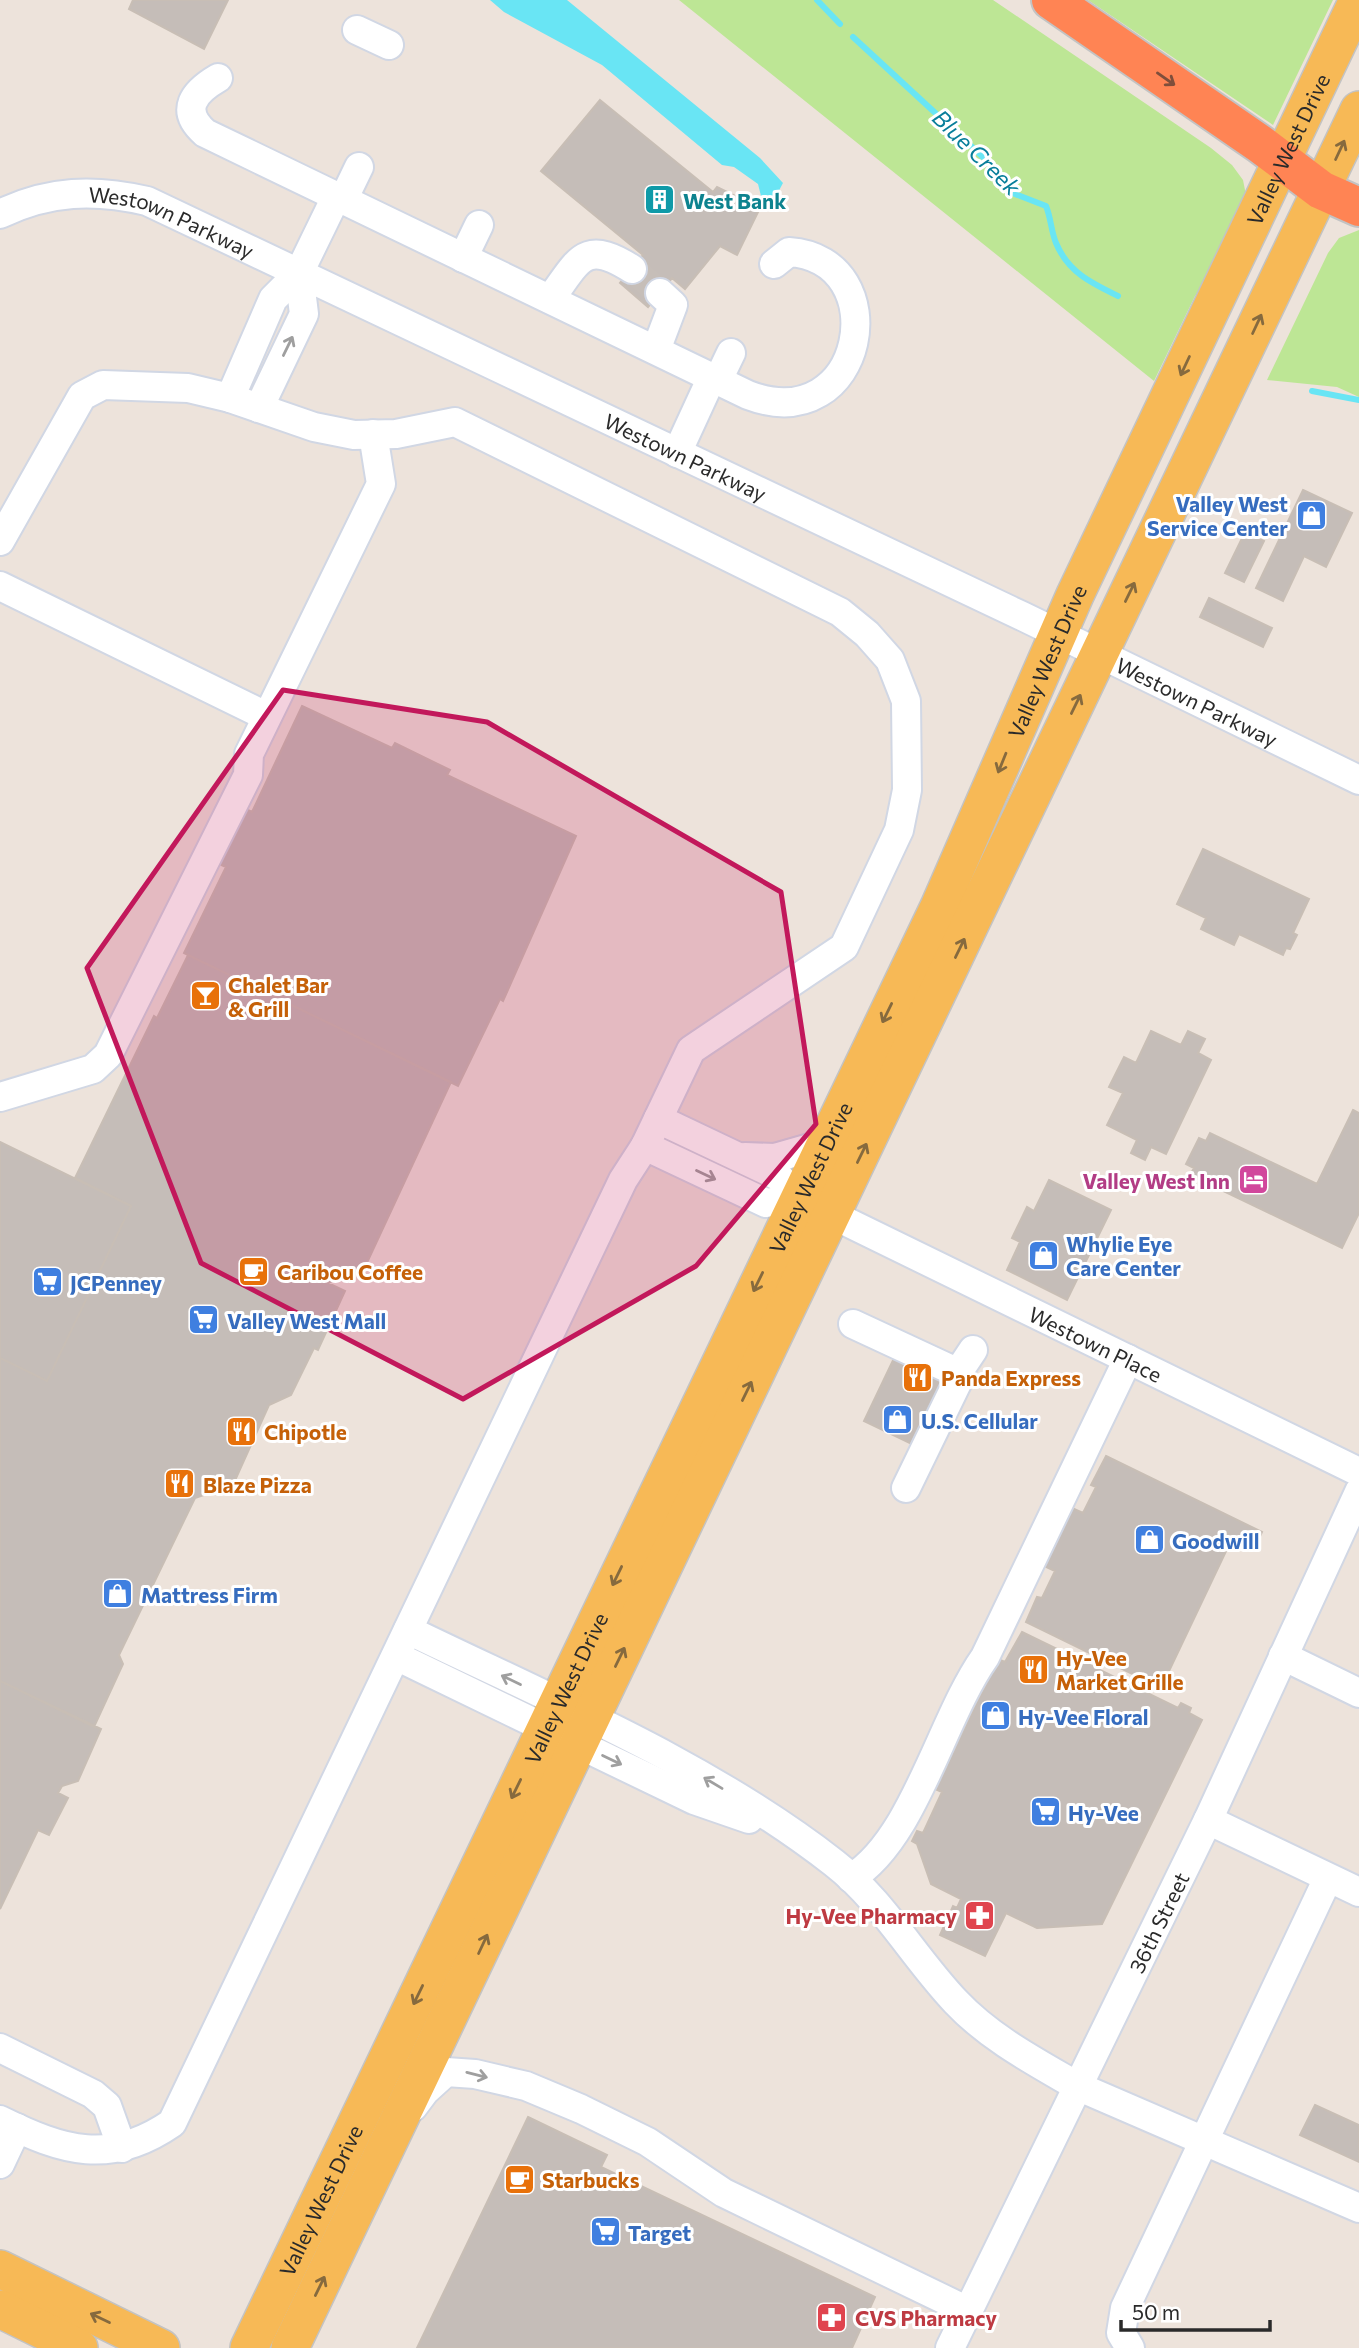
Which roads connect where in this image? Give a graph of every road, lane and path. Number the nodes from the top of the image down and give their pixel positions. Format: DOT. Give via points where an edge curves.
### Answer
graph roads {
  1 [pos="1051,0"];
  2 [pos="1358,0"];
  3 [pos="357,30"];
  4 [pos="389,45"];
  5 [pos="218,78"];
  6 [pos="1359,110"];
  7 [pos="1282,160"];
  8 [pos="359,167"];
  9 [pos="1321,190"];
  10 [pos="339,198"];
  11 [pos="1359,207"];
  12 [pos="0,214"];
  13 [pos="479,225"];
  14 [pos="463,258"];
  15 [pos="774,264"];
  16 [pos="632,269"];
  17 [pos="299,273"];
  18 [pos="660,293"];
  19 [pos="550,299"];
  20 [pos="656,350"];
  21 [pos="731,353"];
  22 [pos="715,378"];
  23 [pos="230,398"];
  24 [pos="259,408"];
  25 [pos="373,434"];
  26 [pos="677,453"];
  27 [pos="0,541"];
  28 [pos="0,586"];
  29 [pos="1058,633"];
  30 [pos="1100,653"];
  31 [pos="266,716"];
  32 [pos="1359,780"];
  33 [pos="0,1097"];
  34 [pos="658,1119"];
  35 [pos="824,1144"];
  36 [pos="645,1146"];
  37 [pos="737,1157"];
  38 [pos="798,1198"];
  39 [pos="832,1214"];
  40 [pos="853,1324"];
  41 [pos="973,1350"];
  42 [pos="1128,1359"];
  43 [pos="957,1374"];
  44 [pos="1359,1472"];
  45 [pos="905,1488"];
  46 [pos="1359,1492"];
  47 [pos="408,1630"];
  48 [pos="1283,1656"];
  49 [pos="396,1657"];
  50 [pos="1359,1693"];
  51 [pos="551,1715"];
  52 [pos="585,1732"];
  53 [pos="1208,1821"];
  54 [pos="851,1878"];
  55 [pos="1328,1878"];
  56 [pos="1359,1892"];
  57 [pos="6,2051"];
  58 [pos="1077,2086"];
  59 [pos="9,2124"];
  60 [pos="391,2138"];
  61 [pos="1205,2140"];
  62 [pos="122,2148"];
  63 [pos="0,2164"];
  64 [pos="1359,2208"];
  65 [pos="0,2269"];
  66 [pos="0,2309"];
  67 [pos="968,2311"];
  68 [pos="79,2348"];
  69 [pos="161,2348"];
  70 [pos="249,2348"];
  71 [pos="290,2348"];
  72 [pos="950,2348"];
  73 [pos="1130,2348"];
  1 -- 7 [label="highway, one-way"];
  2 -- 7 [label="main road, Valley West Drive"];
  3 -- 4 [label="street"];
  5 -- 10 [label="street" via="196,93 192,112 197,126"];
  9 -- 6 [label="main road, Valley West Drive, one-way"];
  7 -- 9 [label="highway"];
  7 -- 29 [label="main road, Valley West Drive, one-way"];
  8 -- 10 [label="street"];
  9 -- 11 [label="highway"];
  30 -- 9 [label="main road, Valley West Drive, one-way"];
  10 -- 14 [label="street"];
  10 -- 17 [label="street"];
  12 -- 17 [label="street, Westown Parkway" via="36,198 110,193 147,201"];
  13 -- 14 [label="street"];
  14 -- 19 [label="street"];
  15 -- 22 [label="street" via="789,251 802,252 840,279 857,318 849,361 819,393 791,402 762,400"];
  16 -- 19 [label="street" via="603,253 591,253"];
  17 -- 23 [label="street" via="273,299"];
  24 -- 17 [label="street, one-way" via="304,314"];
  17 -- 26 [label="street, Westown Parkway"];
  18 -- 20 [label="street" via="673,305"];
  19 -- 20 [label="street"];
  20 -- 22 [label="street"];
  21 -- 22 [label="street"];
  22 -- 26 [label="street"];
  23 -- 24 [label="street"];
  23 -- 27 [label="street" via="139,384 103,385 82,396"];
  24 -- 25 [label="street" via="314,426 354,435"];
  25 -- 31 [label="street" via="381,484"];
  25 -- 34 [label="street" via="456,422 840,612 890,660 900,682 909,726 904,812 855,928 844,947 826,962 691,1050"];
  26 -- 29 [label="street, Westown Parkway"];
  28 -- 31 [label="street"];
  29 -- 30 [label="street, Westown Parkway"];
  29 -- 35 [label="main road, Valley West Drive, one-way" via="939,907"];
  30 -- 32 [label="street, Westown Parkway"];
  39 -- 30 [label="main road, Valley West Drive, one-way"];
  31 -- 33 [label="street" via="249,754 247,775 108,1055 93,1069"];
  34 -- 36 [label="street"];
  34 -- 37 [label="street"];
  35 -- 37 [label="street" via="775,1158"];
  35 -- 38 [label="main road, Valley West Drive"];
  36 -- 38 [label="street, one-way" via="766,1203"];
  36 -- 47 [label="street" via="623,1180"];
  37 -- 38 [label="street" via="778,1176"];
  38 -- 39 [label="street, Westown Place"];
  38 -- 51 [label="main road, Valley West Drive, one-way"];
  39 -- 42 [label="street, Westown Place"];
  52 -- 39 [label="main road, Valley West Drive, one-way"];
  40 -- 43 [label="street"];
  41 -- 43 [label="street"];
  42 -- 44 [label="street, Westown Place"];
  42 -- 54 [label="street" via="992,1645 969,1681 896,1832 872,1862"];
  43 -- 45 [label="street" via="959,1379"];
  46 -- 48 [label="street, 36th Street"];
  47 -- 49 [label="street"];
  51 -- 47 [label="street, one-way"];
  48 -- 50 [label="street"];
  48 -- 53 [label="street, 36th Street"];
  49 -- 51 [label="street"];
  49 -- 62 [label="street" via="172,2123 152,2137"];
  51 -- 52 [label="street"];
  51 -- 70 [label="main road, Valley West Drive, one-way"];
  52 -- 54 [label="street" via="710,1781 792,1833"];
  60 -- 52 [label="main road, Valley West Drive, one-way"];
  53 -- 55 [label="street"];
  53 -- 58 [label="street, 36th Street"];
  54 -- 58 [label="street" via="986,2031"];
  55 -- 56 [label="street"];
  55 -- 61 [label="street"];
  57 -- 62 [label="street" via="93,2094 107,2106"];
  58 -- 61 [label="street"];
  58 -- 67 [label="street, 36th Street"];
  59 -- 62 [label="street" via="56,2146"];
  59 -- 63 [label="street"];
  60 -- 67 [label="street, one-way" via="425,2091 446,2072 512,2083 648,2142 724,2193"];
  71 -- 60 [label="main road, Valley West Drive, one-way"];
  61 -- 64 [label="street"];
  61 -- 73 [label="street" via="1125,2308 1121,2333"];
  69 -- 65 [label="main road, one-way"];
  66 -- 68 [label="main road"];
  67 -- 72 [label="street, 36th Street"];
}
